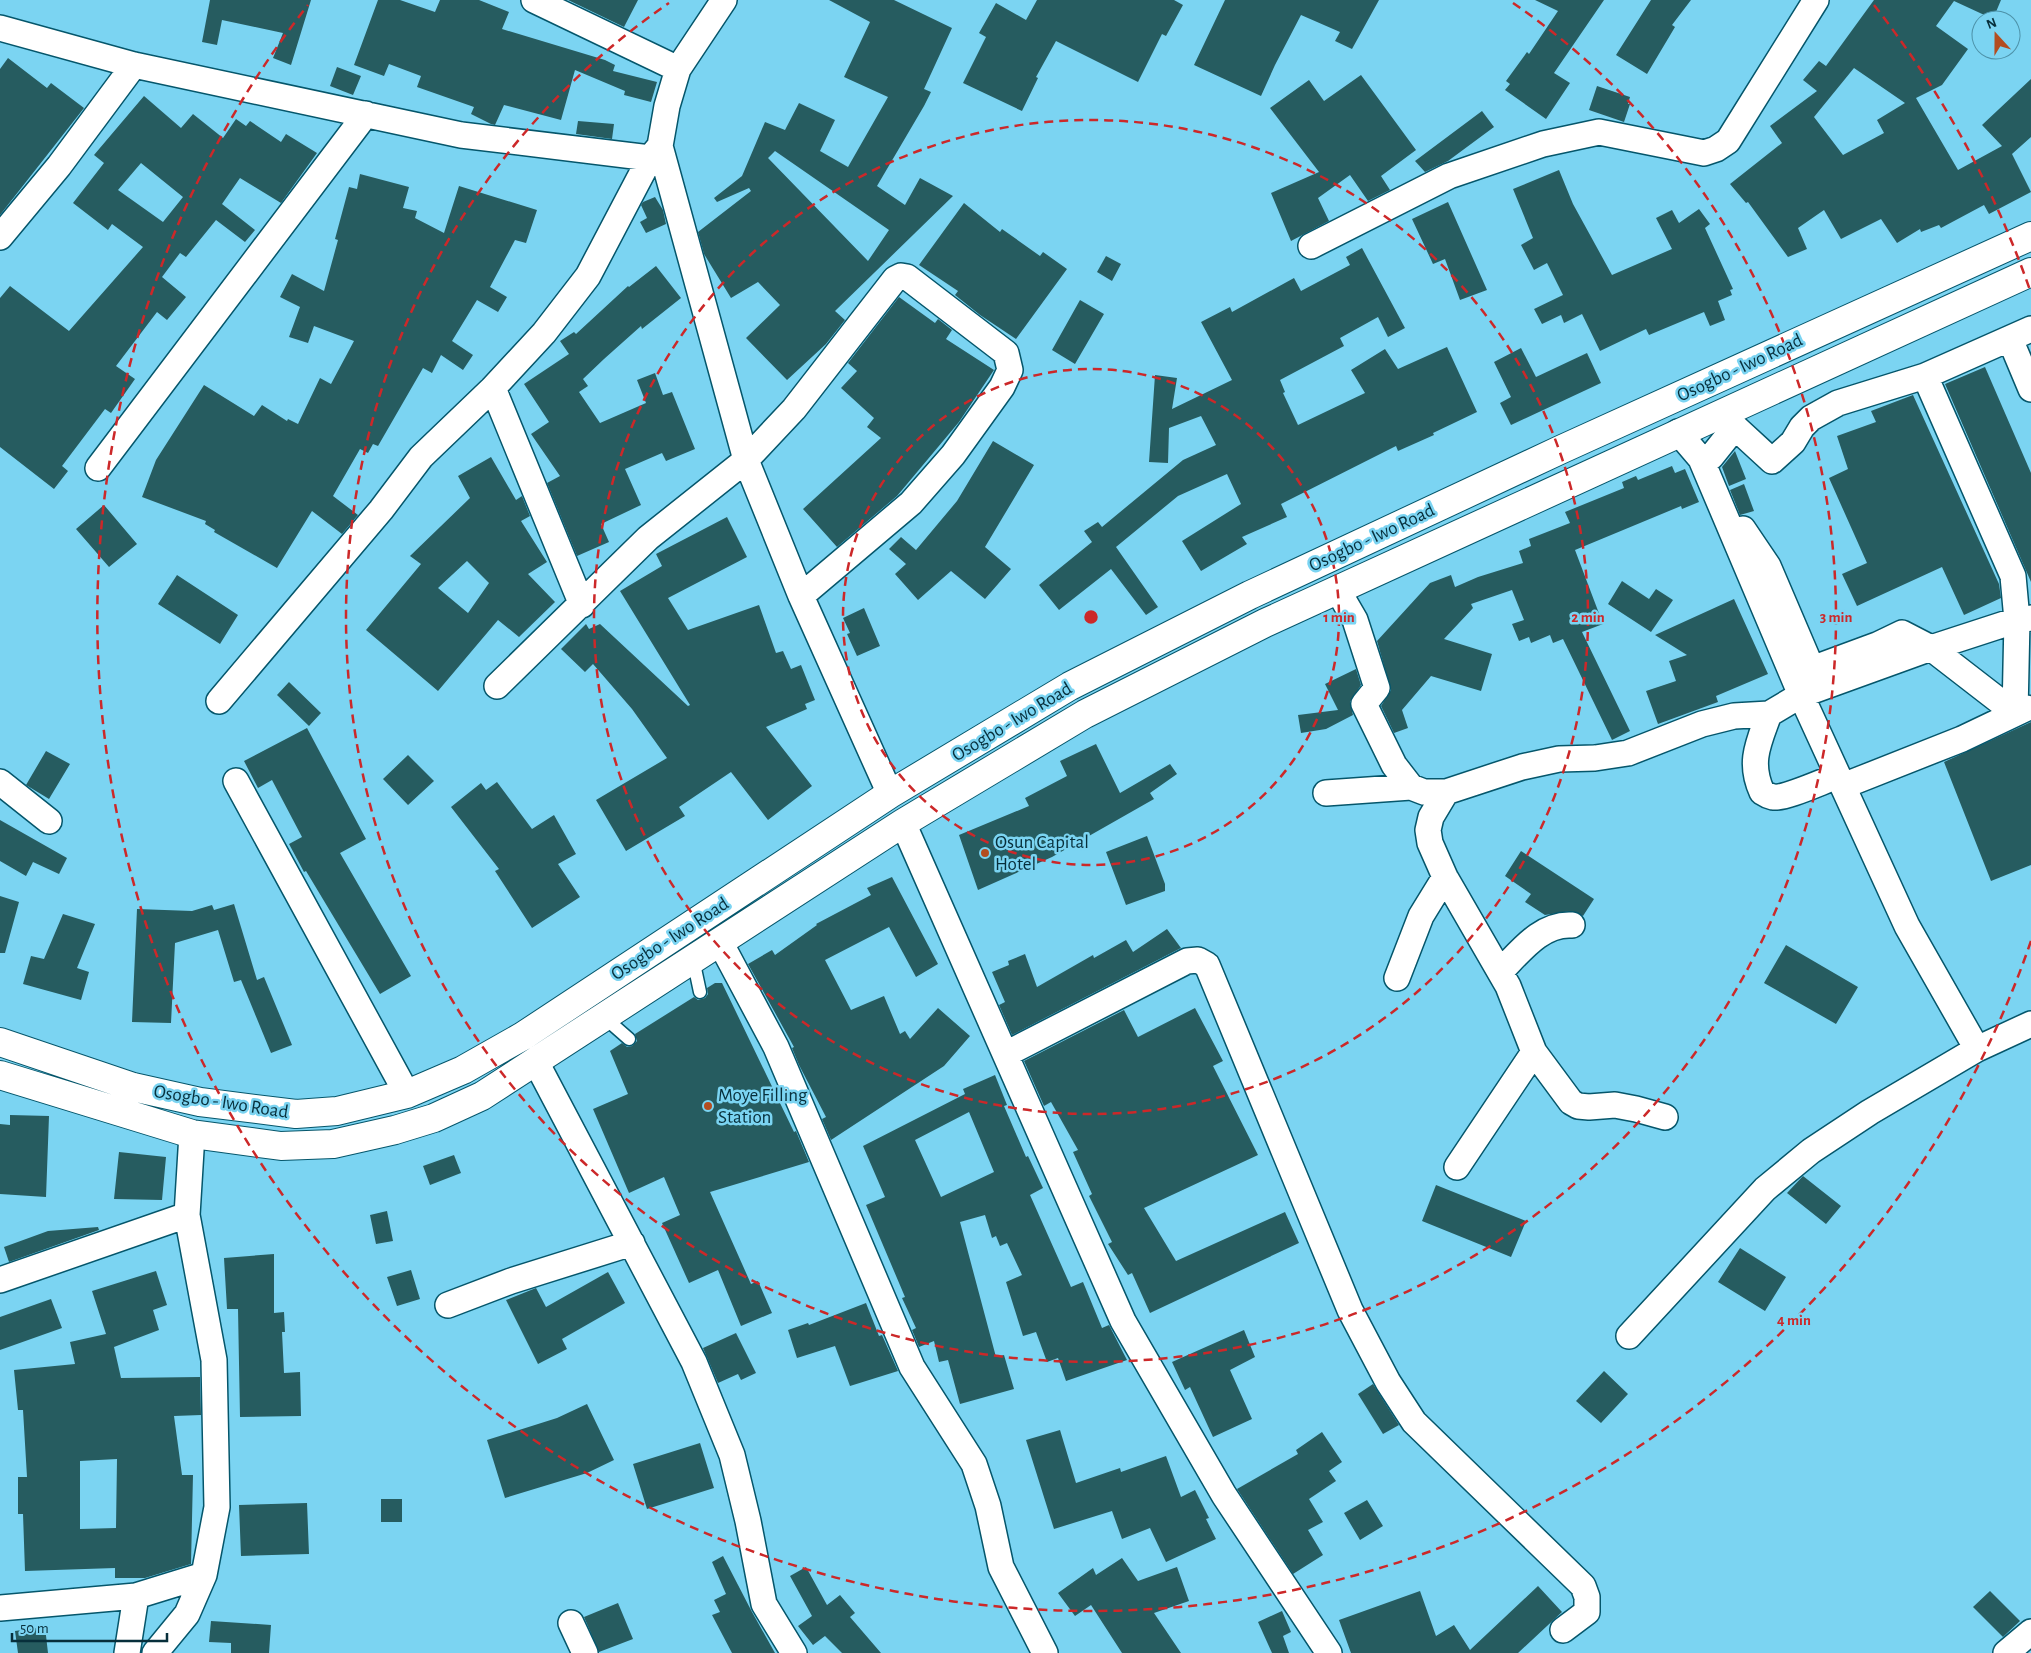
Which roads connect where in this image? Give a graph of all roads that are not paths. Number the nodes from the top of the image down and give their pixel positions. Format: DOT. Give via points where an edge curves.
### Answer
graph roads {
  1 [pos="534,0"];
  2 [pos="724,0"];
  3 [pos="1816,0"];
  4 [pos="0,28"];
  5 [pos="134,64"];
  6 [pos="678,69"];
  7 [pos="366,114"];
  8 [pos="655,152"];
  9 [pos="2031,236"];
  10 [pos="0,237"];
  11 [pos="1311,246"];
  12 [pos="1985,257"];
  13 [pos="2031,272"];
  14 [pos="1996,288"];
  15 [pos="2021,334"];
  16 [pos="1925,376"];
  17 [pos="493,388"];
  18 [pos="2031,389"];
  19 [pos="1678,432"];
  20 [pos="1706,458"];
  21 [pos="746,460"];
  22 [pos="98,468"];
  23 [pos="2022,575"];
  24 [pos="1337,589"];
  25 [pos="801,596"];
  26 [pos="582,605"];
  27 [pos="2024,619"];
  28 [pos="1931,648"];
  29 [pos="497,686"];
  30 [pos="1801,695"];
  31 [pos="219,701"];
  32 [pos="2023,709"];
  33 [pos="1769,714"];
  34 [pos="236,781"];
  35 [pos="1840,781"];
  36 [pos="0,782"];
  37 [pos="1427,790"];
  38 [pos="1326,793"];
  39 [pos="890,794"];
  40 [pos="49,821"];
  41 [pos="903,823"];
  42 [pos="1445,877"];
  43 [pos="1572,926"];
  44 [pos="720,942"];
  45 [pos="693,959"];
  46 [pos="1500,972"];
  47 [pos="1397,978"];
  48 [pos="700,992"];
  49 [pos="604,1018"];
  50 [pos="2031,1024"];
  51 [pos="629,1039"];
  52 [pos="0,1042"];
  53 [pos="1977,1049"];
  54 [pos="1534,1052"];
  55 [pos="1006,1054"];
  56 [pos="536,1062"];
  57 [pos="0,1075"];
  58 [pos="407,1094"];
  59 [pos="1665,1116"];
  60 [pos="192,1134"];
  61 [pos="1458,1167"];
  62 [pos="187,1215"];
  63 [pos="632,1242"];
  64 [pos="0,1280"];
  65 [pos="448,1305"];
  66 [pos="1629,1336"];
  67 [pos="204,1575"];
  68 [pos="136,1596"];
  69 [pos="0,1608"];
  70 [pos="571,1623"];
  71 [pos="1563,1630"];
  72 [pos="2031,1632"];
  73 [pos="127,1653"];
  74 [pos="154,1653"];
  75 [pos="586,1653"];
  76 [pos="794,1653"];
  77 [pos="1045,1653"];
  78 [pos="1329,1653"];
  79 [pos="2006,1653"];
  1 -- 6 [label="street"];
  2 -- 6 [label="street"];
  3 -- 11 [label="street" via="1728,141 1716,150 1704,153 1599,132 1543,144 1449,176"];
  4 -- 5 [label="street"];
  5 -- 7 [label="street"];
  5 -- 10 [label="street" via="59,166"];
  6 -- 8 [label="street"];
  7 -- 8 [label="street" via="461,135"];
  7 -- 22 [label="street"];
  8 -- 17 [label="street" via="588,276 544,333"];
  8 -- 21 [label="street"];
  9 -- 12 [label="main road, Osogbo - Iwo Road"];
  12 -- 14 [label="main road"];
  12 -- 39 [label="main road, Osogbo - Iwo Road" via="1250,595 1070,686"];
  13 -- 14 [label="main road, Osogbo - Iwo Road"];
  14 -- 19 [label="main road, Osogbo - Iwo Road"];
  15 -- 16 [label="street"];
  15 -- 18 [label="street"];
  16 -- 20 [label="street" via="1838,403 1811,418 1793,442 1772,461 1735,427"];
  16 -- 23 [label="street"];
  17 -- 26 [label="street"];
  17 -- 31 [label="street" via="421,457"];
  19 -- 20 [label="street"];
  19 -- 24 [label="main road, Osogbo - Iwo Road"];
  20 -- 28 [label="street" via="1730,511 1768,566 1812,669 1902,633"];
  20 -- 30 [label="street"];
  21 -- 25 [label="street"];
  21 -- 25 [label="street" via="794,409 901,276 907,277 1006,353 1010,370 1002,387 953,455 911,503"];
  21 -- 26 [label="street" via="648,538"];
  23 -- 27 [label="street"];
  24 -- 37 [label="street" via="1355,620 1377,688 1364,704 1394,766"];
  24 -- 41 [label="main road, Osogbo - Iwo Road" via="1085,714"];
  25 -- 39 [label="street"];
  26 -- 29 [label="street"];
  27 -- 28 [label="street"];
  27 -- 32 [label="street"];
  28 -- 30 [label="street"];
  28 -- 32 [label="street"];
  30 -- 33 [label="street"];
  30 -- 35 [label="street"];
  32 -- 35 [label="street" via="1962,739"];
  33 -- 35 [label="street" via="1755,756 1756,779 1762,792 1773,797 1790,795 1813,784"];
  33 -- 37 [label="street" via="1734,716 1702,724 1628,753 1559,759"];
  34 -- 58 [label="street"];
  35 -- 53 [label="street" via="1907,926"];
  36 -- 40 [label="street"];
  37 -- 38 [label="street"];
  37 -- 42 [label="street" via="1430,843"];
  39 -- 58 [label="main road, Osogbo - Iwo Road" via="523,1036 463,1070"];
  41 -- 44 [label="main road, Osogbo - Iwo Road"];
  41 -- 55 [label="street"];
  42 -- 46 [label="street"];
  42 -- 47 [label="street" via="1421,916"];
  43 -- 46 [label="street" via="1555,926 1542,932"];
  44 -- 45 [label="main road, Osogbo - Iwo Road"];
  44 -- 77 [label="street" via="776,1047 912,1367 974,1464 988,1506 1001,1567"];
  45 -- 48 [label="lane"];
  45 -- 49 [label="main road, Osogbo - Iwo Road"];
  46 -- 54 [label="street"];
  49 -- 51 [label="lane"];
  49 -- 56 [label="main road, Osogbo - Iwo Road"];
  50 -- 53 [label="street"];
  52 -- 58 [label="main road, Osogbo - Iwo Road" via="133,1087 200,1102 296,1114 337,1111"];
  53 -- 66 [label="street" via="1811,1151 1765,1189"];
  54 -- 59 [label="street" via="1571,1102 1578,1106 1615,1105"];
  54 -- 61 [label="street"];
  55 -- 71 [label="street" via="1187,962 1198,960 1207,965 1350,1310 1388,1382 1414,1422 1582,1586 1587,1597 1587,1612"];
  55 -- 78 [label="street" via="1123,1321 1224,1495"];
  56 -- 60 [label="main road, Osogbo - Iwo Road" via="482,1096 434,1118 333,1144 281,1146"];
  56 -- 63 [label="street"];
  57 -- 60 [label="main road, Osogbo - Iwo Road"];
  60 -- 62 [label="street"];
  62 -- 64 [label="street"];
  62 -- 67 [label="street" via="214,1360 218,1508"];
  63 -- 65 [label="street"];
  63 -- 76 [label="street" via="694,1362 732,1455 764,1604"];
  67 -- 68 [label="street"];
  67 -- 74 [label="street" via="187,1614"];
  68 -- 69 [label="street"];
  68 -- 73 [label="street"];
  70 -- 75 [label="street"];
  72 -- 79 [label="street"];
}
